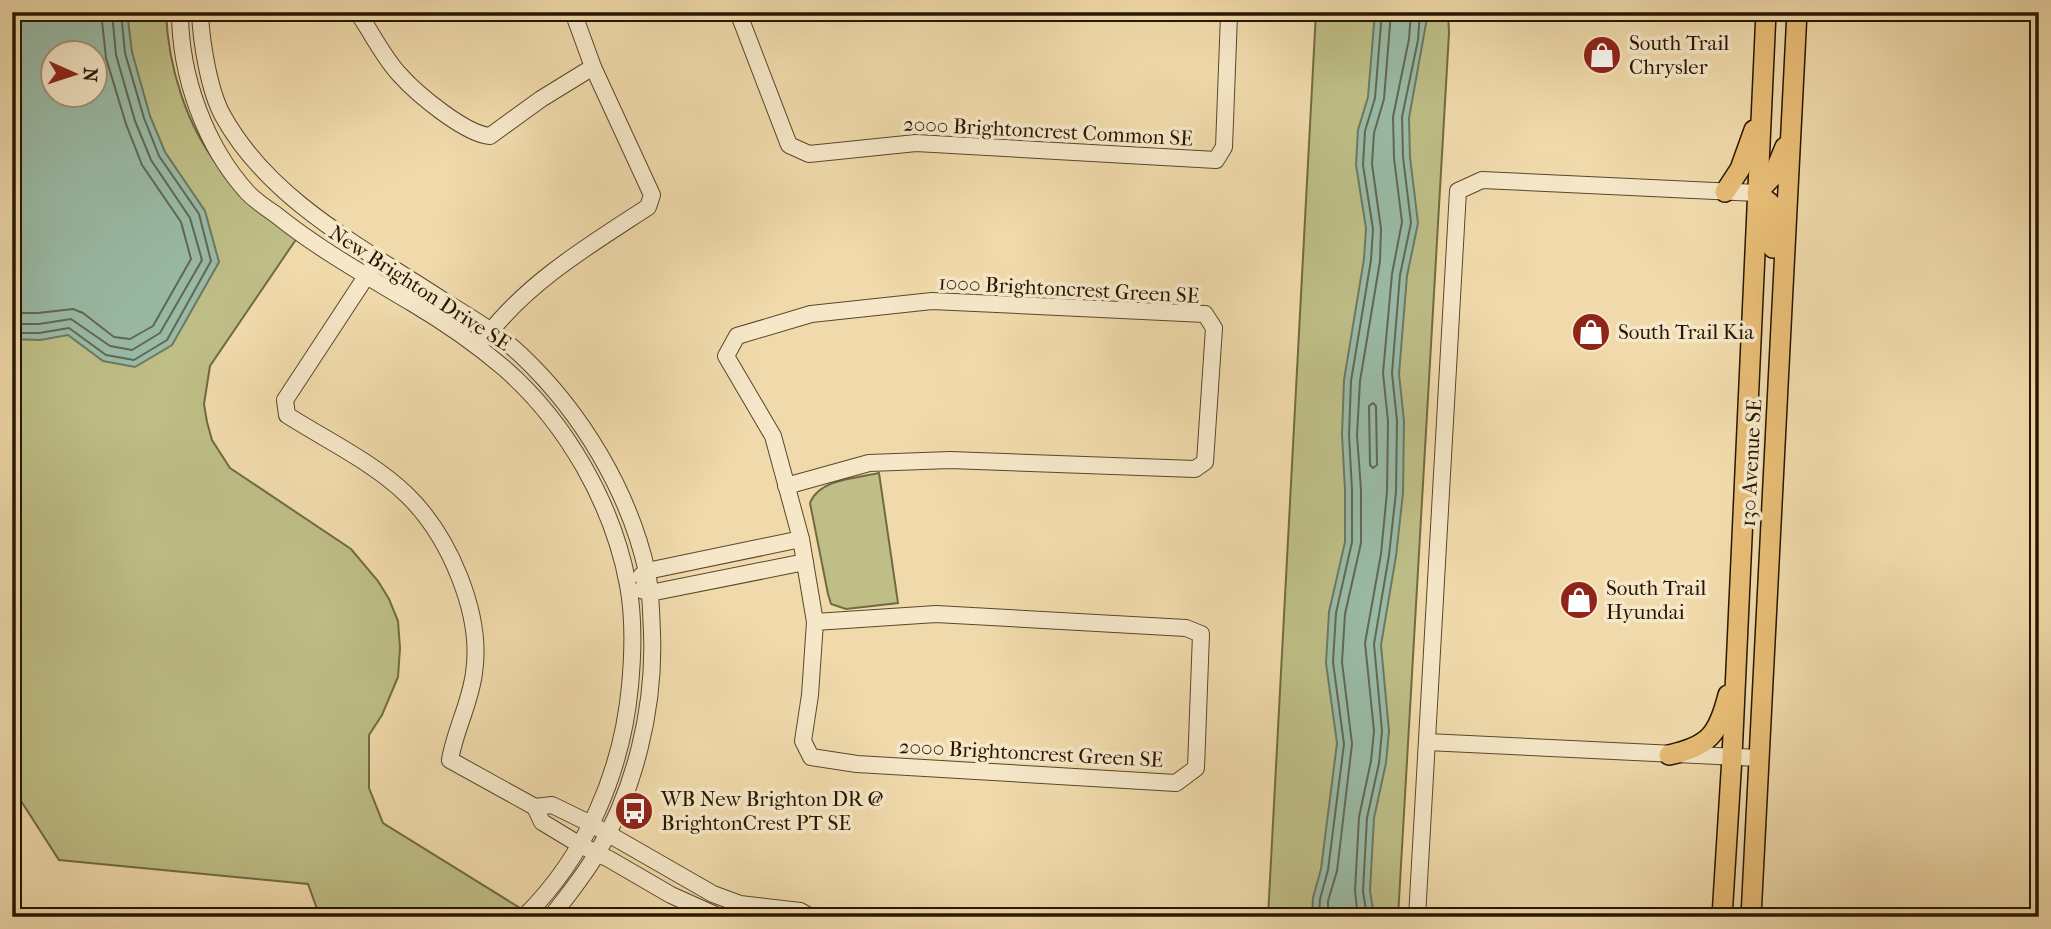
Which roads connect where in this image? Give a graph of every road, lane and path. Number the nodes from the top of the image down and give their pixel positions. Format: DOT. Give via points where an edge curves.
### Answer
graph roads {
  1 [pos="180,12"];
  2 [pos="200,12"];
  3 [pos="359,12"];
  4 [pos="573,12"];
  5 [pos="738,12"];
  6 [pos="1227,12"];
  7 [pos="1766,12"];
  8 [pos="1797,12"];
  9 [pos="593,67"];
  10 [pos="1762,102"];
  11 [pos="1791,129"];
  12 [pos="1726,192"];
  13 [pos="1757,193"];
  14 [pos="378,258"];
  15 [pos="366,276"];
  16 [pos="491,331"];
  17 [pos="478,347"];
  18 [pos="1775,436"];
  19 [pos="786,486"];
  20 [pos="801,539"];
  21 [pos="805,562"];
  22 [pos="647,571"];
  23 [pos="628,587"];
  24 [pos="650,593"];
  25 [pos="815,622"];
  26 [pos="1736,656"];
  27 [pos="1427,742"];
  28 [pos="1669,755"];
  29 [pos="1732,757"];
  30 [pos="1759,758"];
  31 [pos="535,807"];
  32 [pos="591,824"];
  33 [pos="607,834"];
  34 [pos="580,845"];
  35 [pos="598,853"];
  36 [pos="738,910"];
  37 [pos="524,917"];
  38 [pos="551,917"];
  39 [pos="720,917"];
  40 [pos="811,917"];
  41 [pos="1417,917"];
  42 [pos="1723,917"];
  43 [pos="1751,917"];
  1 -- 15 [label="street, New Brighton Drive SE" via="185,62 217,152 249,194 302,236"];
  2 -- 14 [label="street, New Brighton Drive SE" via="202,44 222,113 245,149 276,183"];
  3 -- 9 [label="street" via="399,75 442,113 482,135 490,136"];
  4 -- 9 [label="street"];
  5 -- 6 [label="street, 2000 Brightoncrest Common SE" via="789,145 809,154 916,143 1216,160 1224,147"];
  7 -- 10 [label="main road, 130 Avenue SE"];
  8 -- 11 [label="main road, 130 Avenue SE"];
  9 -- 16 [label="street" via="652,195 648,208 544,278"];
  10 -- 12 [label="main road" via="1740,170"];
  10 -- 13 [label="main road, 130 Avenue SE"];
  11 -- 13 [label="main road" via="1773,176"];
  11 -- 18 [label="main road, 130 Avenue SE"];
  12 -- 13 [label="street"];
  12 -- 27 [label="street" via="1482,180 1458,191"];
  13 -- 18 [label="main road" via="1770,203 1773,225 1770,369"];
  13 -- 26 [label="main road, 130 Avenue SE"];
  14 -- 15 [label="street"];
  14 -- 16 [label="street, New Brighton Drive SE"];
  15 -- 17 [label="street, New Brighton Drive SE"];
  15 -- 31 [label="street" via="285,400 287,415 407,495 444,545 465,593 474,633 475,672 450,760"];
  16 -- 17 [label="street"];
  16 -- 22 [label="street, New Brighton Drive SE" via="551,387 594,445 614,481"];
  17 -- 23 [label="street, New Brighton Drive SE" via="534,398 577,456 609,522"];
  18 -- 30 [label="main road, 130 Avenue SE"];
  19 -- 19 [label="street, 1000 Brightoncrest Green SE" via="773,436 726,356 737,336 811,314 932,301 1205,314 1214,328 1205,462 1195,469 950,460 869,463"];
  19 -- 20 [label="street, 1000 Brightoncrest Green SE"];
  20 -- 21 [label="street, 1000 Brightoncrest Green SE"];
  20 -- 22 [label="street"];
  21 -- 24 [label="street"];
  21 -- 25 [label="street, 2000 Brightoncrest Green SE"];
  22 -- 23 [label="street"];
  22 -- 24 [label="street, New Brighton Drive SE"];
  23 -- 24 [label="street"];
  23 -- 32 [label="street, New Brighton Drive SE" via="632,641 627,716 616,761"];
  24 -- 33 [label="street, New Brighton Drive SE" via="652,675 645,722"];
  25 -- 25 [label="street, 2000 Brightoncrest Green SE" via="803,741 811,757 857,764 1176,783 1196,768 1201,634 1186,628 936,614"];
  26 -- 28 [label="main road" via="1716,728 1696,749"];
  26 -- 29 [label="main road, 130 Avenue SE"];
  27 -- 28 [label="street"];
  27 -- 41 [label="street"];
  28 -- 29 [label="street"];
  29 -- 30 [label="street"];
  29 -- 42 [label="main road, 130 Avenue SE"];
  30 -- 43 [label="main road, 130 Avenue SE"];
  31 -- 32 [label="street" via="552,805"];
  31 -- 34 [label="street" via="542,822"];
  32 -- 33 [label="street"];
  32 -- 34 [label="street, New Brighton Drive SE"];
  33 -- 35 [label="street, New Brighton Drive SE"];
  33 -- 36 [label="street"];
  34 -- 35 [label="street"];
  34 -- 37 [label="street, New Brighton Drive SE"];
  35 -- 38 [label="street, New Brighton Drive SE"];
  35 -- 39 [label="street"];
  36 -- 40 [label="street" via="800,911"];
}
